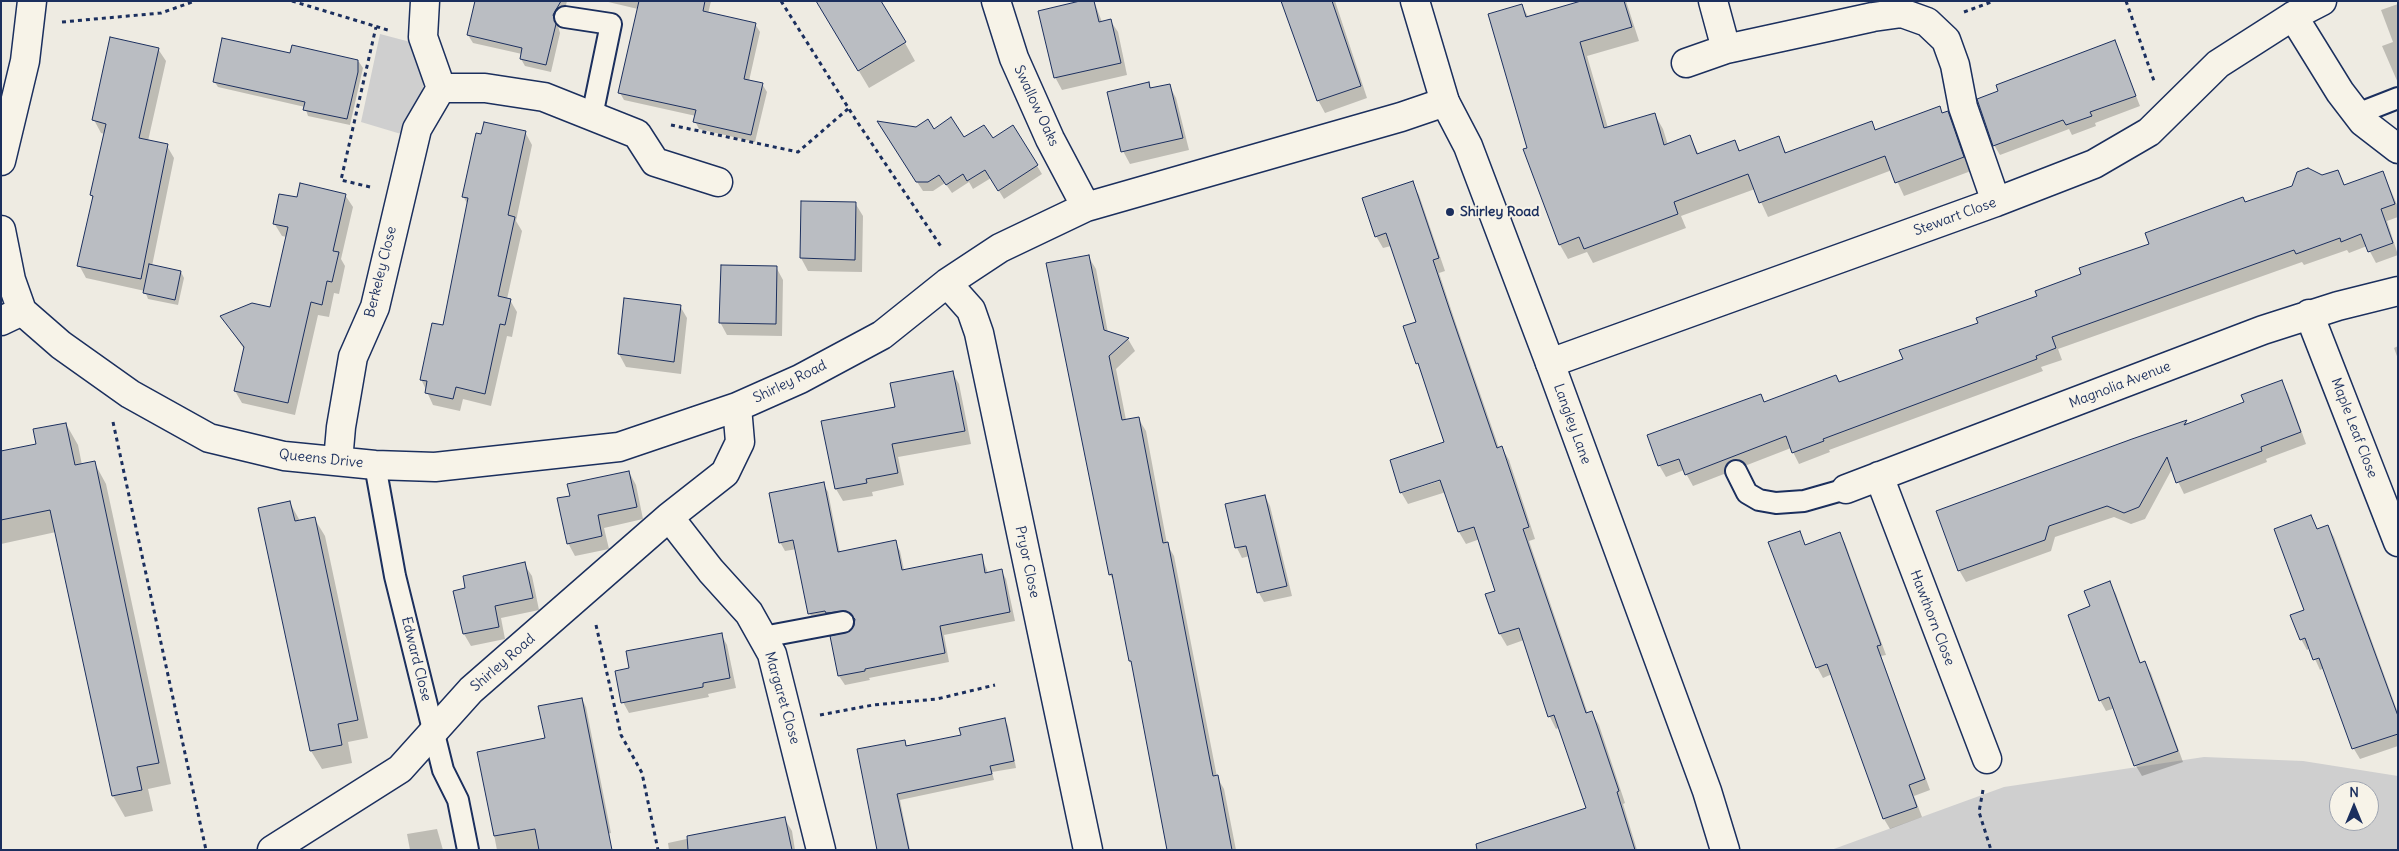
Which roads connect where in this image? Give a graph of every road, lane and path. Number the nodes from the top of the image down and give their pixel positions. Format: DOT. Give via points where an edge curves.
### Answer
graph roads {
  1 [pos="195,1"];
  2 [pos="292,1"];
  3 [pos="424,1"];
  4 [pos="781,1"];
  5 [pos="996,1"];
  6 [pos="1415,1"];
  7 [pos="1713,1"];
  8 [pos="2126,1"];
  9 [pos="2322,1"];
  10 [pos="30,13"];
  11 [pos="2293,16"];
  12 [pos="565,17"];
  13 [pos="376,27"];
  14 [pos="424,41"];
  15 [pos="1726,49"];
  16 [pos="1686,63"];
  17 [pos="441,88"];
  18 [pos="2398,98"];
  19 [pos="1445,102"];
  20 [pos="849,108"];
  21 [pos="2166,114"];
  22 [pos="2357,114"];
  23 [pos="592,116"];
  24 [pos="662,123"];
  25 [pos="2398,149"];
  26 [pos="1,161"];
  27 [pos="718,182"];
  28 [pos="401,194"];
  29 [pos="1996,202"];
  30 [pos="1086,207"];
  31 [pos="1,230"];
  32 [pos="954,279"];
  33 [pos="2398,291"];
  34 [pos="2309,314"];
  35 [pos="12,316"];
  36 [pos="1550,363"];
  37 [pos="103,375"];
  38 [pos="737,407"];
  39 [pos="338,461"];
  40 [pos="376,465"];
  41 [pos="1736,471"];
  42 [pos="1879,476"];
  43 [pos="1846,489"];
  44 [pos="669,517"];
  45 [pos="2398,542"];
  46 [pos="588,588"];
  47 [pos="844,622"];
  48 [pos="763,637"];
  49 [pos="995,685"];
  50 [pos="790,721"];
  51 [pos="434,731"];
  52 [pos="1987,759"];
  53 [pos="206,850"];
  54 [pos="272,850"];
  55 [pos="468,850"];
  56 [pos="658,850"];
  57 [pos="821,850"];
  58 [pos="1088,850"];
  59 [pos="1725,850"];
  60 [pos="1991,850"];
  1 -- 10 [label="path" via="161,13"];
  2 -- 13 [label="path"];
  3 -- 14 [label="street"];
  4 -- 20 [label="path"];
  5 -- 30 [label="street, Swallow Oaks" via="1018,67 1050,139"];
  6 -- 19 [label="street, Langley Lane"];
  7 -- 15 [label="street"];
  8 -- 21 [label="path"];
  9 -- 11 [label="street, Stewart Close"];
  10 -- 26 [label="street" via="25,61"];
  11 -- 21 [label="street, Stewart Close" via="2218,64"];
  11 -- 22 [label="street"];
  12 -- 23 [label="lane" via="611,24"];
  13 -- 14 [label="path"];
  13 -- 28 [label="path" via="341,180"];
  14 -- 17 [label="street"];
  15 -- 16 [label="street"];
  15 -- 29 [label="street" via="1872,17 1902,13 1927,22 1946,40 1963,107"];
  17 -- 23 [label="street" via="485,88 544,97"];
  17 -- 28 [label="street, Berkeley Close" via="417,129"];
  18 -- 22 [label="lane"];
  19 -- 30 [label="street, Shirley Road"];
  19 -- 36 [label="street, Langley Lane" via="1468,146"];
  20 -- 24 [label="path" via="798,152"];
  20 -- 32 [label="path"];
  21 -- 29 [label="street, Stewart Close" via="2149,132 2094,164"];
  22 -- 25 [label="street"];
  23 -- 27 [label="street" via="637,134 654,162"];
  28 -- 39 [label="street, Berkeley Close" via="375,307 353,357"];
  29 -- 36 [label="street, Stewart Close"];
  30 -- 32 [label="street, Shirley Road" via="1000,248"];
  31 -- 35 [label="street, Queens Drive" via="12,280"];
  32 -- 38 [label="street, Shirley Road" via="882,335 800,379"];
  32 -- 58 [label="street, Pryor Close" via="979,333"];
  33 -- 34 [label="street, Magnolia Avenue"];
  34 -- 42 [label="street, Magnolia Avenue"];
  34 -- 45 [label="street, Maple Leaf Close"];
  35 -- 37 [label="street, Queens Drive"];
  36 -- 59 [label="street, Langley Lane" via="1708,792"];
  37 -- 39 [label="street, Queens Drive" via="130,394 209,438 284,456"];
  37 -- 53 [label="path"];
  38 -- 40 [label="street, Queens Drive" via="619,447 435,467"];
  38 -- 44 [label="street, Shirley Road" via="740,442 725,473"];
  39 -- 40 [label="street, Queens Drive"];
  40 -- 51 [label="lane, Edward Close" via="395,576"];
  41 -- 43 [label="lane" via="1747,493 1758,500 1776,503 1804,501"];
  42 -- 43 [label="street, Magnolia Avenue"];
  42 -- 52 [label="street, Hawthorn Close"];
  44 -- 46 [label="street, Shirley Road"];
  44 -- 48 [label="street, Margaret Close" via="749,613"];
  46 -- 51 [label="street, Shirley Road" via="471,690"];
  46 -- 56 [label="path" via="621,735 642,774"];
  47 -- 48 [label="lane"];
  48 -- 50 [label="street, Margaret Close" via="772,654"];
  49 -- 50 [label="path" via="937,699 872,704"];
  50 -- 57 [label="street, Margaret Close"];
  51 -- 54 [label="street, Shirley Road" via="400,769"];
  51 -- 55 [label="lane, Edward Close" via="443,770 458,800"];
  52 -- 60 [label="path" via="1980,812"];
}
